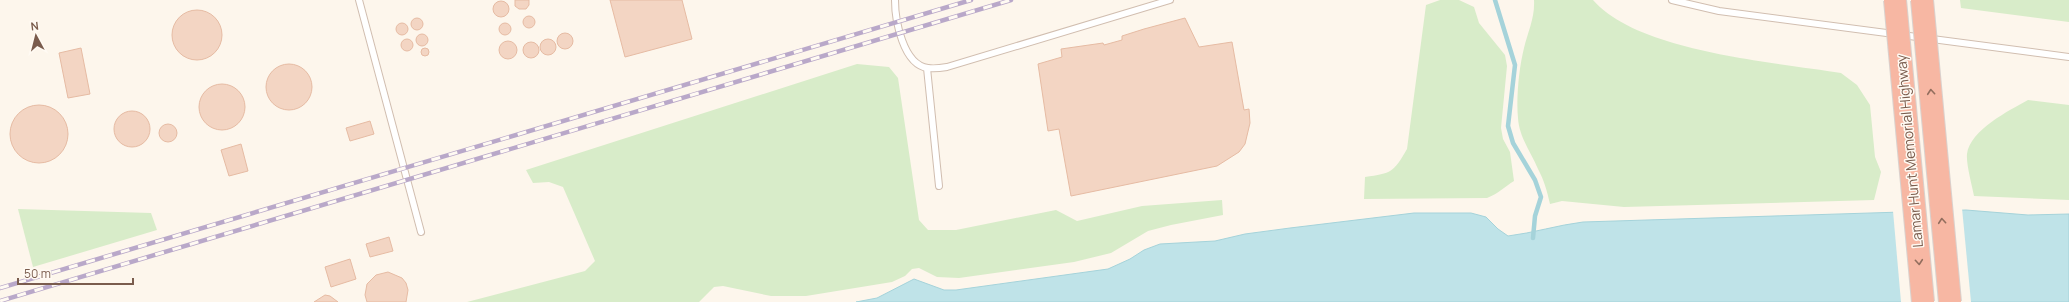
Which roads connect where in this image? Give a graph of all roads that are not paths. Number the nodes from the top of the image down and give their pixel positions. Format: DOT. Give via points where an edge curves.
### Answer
graph roads {
  1 [pos="359,0"];
  2 [pos="895,0"];
  3 [pos="1170,0"];
  4 [pos="1672,0"];
  5 [pos="1895,0"];
  6 [pos="1922,0"];
  7 [pos="2069,57"];
  8 [pos="927,68"];
  9 [pos="939,186"];
  10 [pos="421,232"];
  11 [pos="1923,302"];
  12 [pos="1950,302"];
  1 -- 10 [label="lane"];
  2 -- 8 [label="lane" via="899,33 914,62"];
  3 -- 8 [label="lane" via="947,67"];
  4 -- 7 [label="lane" via="1719,11"];
  5 -- 11 [label="highway, Lamar Hunt Memorial Highway, one-way, bridge"];
  12 -- 6 [label="highway, Lamar Hunt Memorial Highway, one-way, bridge"];
  8 -- 9 [label="lane"];
}
